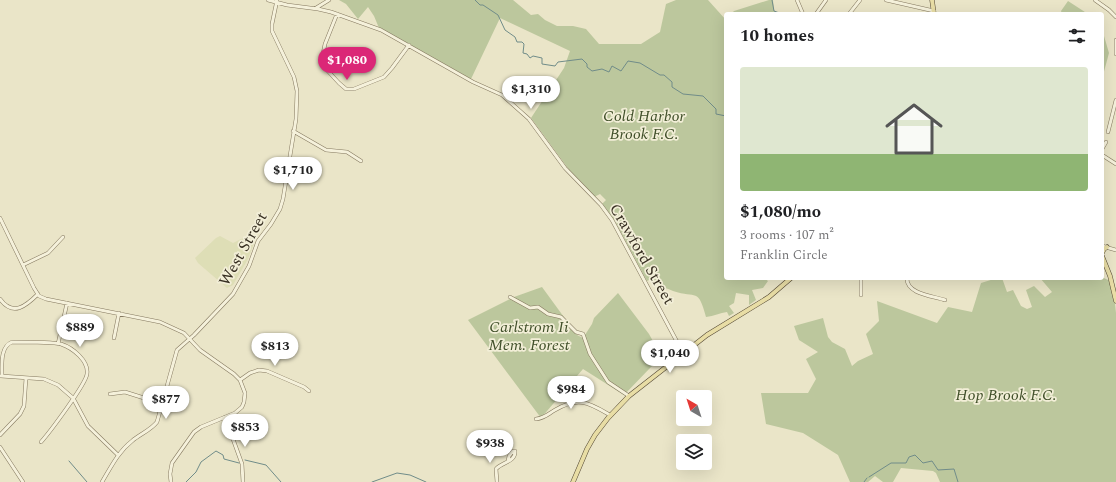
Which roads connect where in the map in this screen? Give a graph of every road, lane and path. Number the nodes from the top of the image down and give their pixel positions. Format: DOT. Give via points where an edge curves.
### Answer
graph roads {
  1 [pos="268,0"];
  2 [pos="329,0"];
  3 [pos="798,0"];
  4 [pos="826,0"];
  5 [pos="860,0"];
  6 [pos="886,0"];
  7 [pos="932,0"];
  8 [pos="1095,0"];
  9 [pos="277,1"];
  10 [pos="316,8"];
  11 [pos="802,12"];
  12 [pos="817,12"];
  13 [pos="851,12"];
  14 [pos="934,12"];
  15 [pos="337,14"];
  16 [pos="1116,17"];
  17 [pos="1116,40"];
  18 [pos="409,45"];
  19 [pos="1116,54"];
  20 [pos="1116,100"];
  21 [pos="293,132"];
  22 [pos="1108,132"];
  23 [pos="1106,142"];
  24 [pos="1104,146"];
  25 [pos="1104,156"];
  26 [pos="361,161"];
  27 [pos="1116,164"];
  28 [pos="0,218"];
  29 [pos="63,237"];
  30 [pos="1104,246"];
  31 [pos="1107,247"];
  32 [pos="1104,249"];
  33 [pos="1116,250"];
  34 [pos="1104,260"];
  35 [pos="23,265"];
  36 [pos="789,280"];
  37 [pos="861,280"];
  38 [pos="907,280"];
  39 [pos="38,294"];
  40 [pos="861,295"];
  41 [pos="510,297"];
  42 [pos="0,299"];
  43 [pos="946,300"];
  44 [pos="1116,301"];
  45 [pos="67,303"];
  46 [pos="119,313"];
  47 [pos="114,338"];
  48 [pos="190,339"];
  49 [pos="58,344"];
  50 [pos="683,353"];
  51 [pos="1,376"];
  52 [pos="26,378"];
  53 [pos="240,380"];
  54 [pos="309,391"];
  55 [pos="110,394"];
  56 [pos="629,396"];
  57 [pos="73,398"];
  58 [pos="163,404"];
  59 [pos="610,415"];
  60 [pos="225,417"];
  61 [pos="536,419"];
  62 [pos="0,435"];
  63 [pos="41,442"];
  64 [pos="0,447"];
  65 [pos="118,455"];
  66 [pos="508,461"];
  67 [pos="23,482"];
  68 [pos="102,482"];
  69 [pos="171,482"];
  70 [pos="243,482"];
  71 [pos="497,482"];
  72 [pos="574,482"];
  1 -- 9 [label="street, Crawford Street"];
  2 -- 10 [label="street"];
  3 -- 11 [label="street"];
  4 -- 12 [label="street"];
  5 -- 13 [label="street"];
  6 -- 14 [label="street"];
  7 -- 14 [label="main road"];
  8 -- 16 [label="street"];
  9 -- 10 [label="street, Crawford Street"];
  9 -- 21 [label="street, West Street" via="272,31 297,88"];
  10 -- 15 [label="street, Crawford Street"];
  15 -- 18 [label="street, Crawford Street" via="384,31"];
  15 -- 18 [label="street" via="322,59 327,70 346,89 354,90 384,77"];
  17 -- 19 [label="street"];
  18 -- 50 [label="street, Crawford Street" via="473,82 502,95 529,119 565,168 601,205 615,224"];
  20 -- 22 [label="street"];
  21 -- 26 [label="street" via="326,150 347,152"];
  21 -- 48 [label="street, West Street" via="286,190 280,209 258,240 251,261 236,289 226,303"];
  23 -- 24 [label="street"];
  25 -- 27 [label="street"];
  28 -- 35 [label="street"];
  29 -- 35 [label="street" via="51,251"];
  30 -- 31 [label="street"];
  31 -- 32 [label="main road"];
  31 -- 33 [label="street"];
  34 -- 44 [label="main road"];
  35 -- 39 [label="street"];
  36 -- 50 [label="main road" via="768,297"];
  37 -- 40 [label="street"];
  38 -- 43 [label="street" via="914,291"];
  39 -- 42 [label="street" via="29,304 20,308 8,307"];
  39 -- 45 [label="street" via="46,299"];
  41 -- 56 [label="street" via="530,308 538,307 548,314 561,317 576,332 584,334 590,354 608,382"];
  45 -- 46 [label="street"];
  45 -- 49 [label="street"];
  46 -- 47 [label="street"];
  46 -- 48 [label="street" via="156,320 181,331"];
  48 -- 53 [label="street" via="202,352"];
  48 -- 58 [label="street, West Street" via="176,353"];
  49 -- 51 [label="street" via="8,344 3,352"];
  49 -- 57 [label="street" via="67,347 84,360 86,366 86,379"];
  50 -- 56 [label="main road"];
  51 -- 52 [label="street"];
  52 -- 57 [label="street" via="49,380"];
  52 -- 62 [label="street" via="24,406 20,414"];
  53 -- 54 [label="street" via="254,371 262,370"];
  53 -- 60 [label="street" via="245,393 244,404 237,412"];
  55 -- 58 [label="street" via="125,392"];
  56 -- 59 [label="main road"];
  57 -- 63 [label="street"];
  57 -- 65 [label="street" via="88,426"];
  58 -- 65 [label="street, West Street" via="155,425 132,441"];
  59 -- 61 [label="street" via="578,401"];
  59 -- 72 [label="main road" via="590,443"];
  60 -- 69 [label="street" via="201,426 192,434 172,463"];
  60 -- 70 [label="street" via="242,464"];
  64 -- 67 [label="street"];
  65 -- 68 [label="street, West Street"];
  66 -- 71 [label="street" via="496,469"];
}
